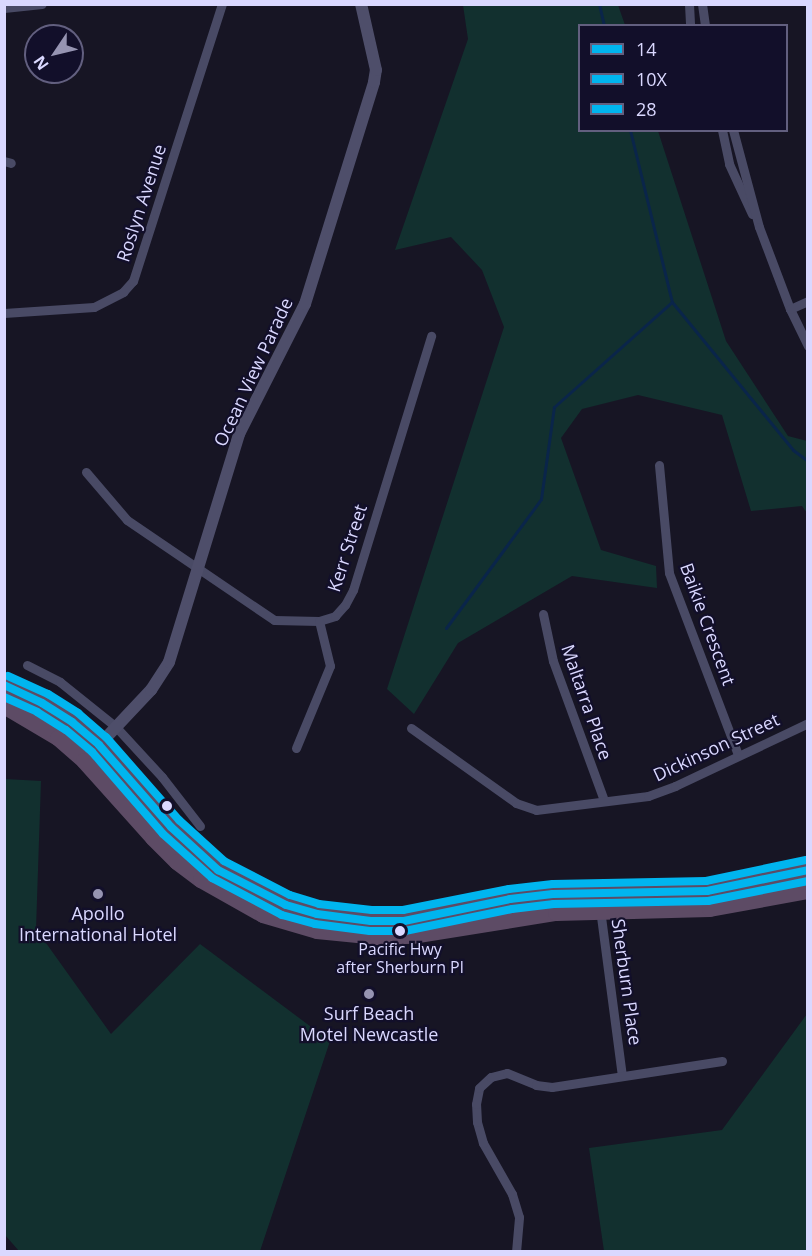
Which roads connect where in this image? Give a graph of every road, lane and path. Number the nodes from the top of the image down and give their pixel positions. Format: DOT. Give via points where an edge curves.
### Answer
graph roads {
  1 [pos="42,4"];
  2 [pos="222,4"];
  3 [pos="361,4"];
  4 [pos="690,4"];
  5 [pos="702,4"];
  6 [pos="4,8"];
  7 [pos="690,24"];
  8 [pos="705,24"];
  9 [pos="722,132"];
  10 [pos="734,132"];
  11 [pos="759,226"];
  12 [pos="807,301"];
  13 [pos="790,309"];
  14 [pos="4,313"];
  15 [pos="430,336"];
  16 [pos="807,346"];
  17 [pos="658,465"];
  18 [pos="86,472"];
  19 [pos="198,569"];
  20 [pos="543,614"];
  21 [pos="320,621"];
  22 [pos="27,665"];
  23 [pos="4,685"];
  24 [pos="4,706"];
  25 [pos="807,723"];
  26 [pos="116,727"];
  27 [pos="411,728"];
  28 [pos="99,745"];
  29 [pos="296,748"];
  30 [pos="738,755"];
  31 [pos="84,760"];
  32 [pos="604,800"];
  33 [pos="200,826"];
  34 [pos="807,870"];
  35 [pos="807,891"];
  36 [pos="598,892"];
  37 [pos="601,912"];
  38 [pos="722,1061"];
  39 [pos="622,1075"];
  40 [pos="516,1251"];
  1 -- 6 [label="street"];
  2 -- 14 [label="street, Roslyn Avenue" via="133,281 123,292 94,307"];
  3 -- 19 [label="street, Ocean View Parade" via="376,70 374,82 305,304 239,434"];
  4 -- 7 [label="street"];
  5 -- 8 [label="street"];
  9 -- 11 [label="street" via="729,164"];
  10 -- 11 [label="street"];
  11 -- 13 [label="street"];
  12 -- 13 [label="street"];
  13 -- 16 [label="street"];
  15 -- 21 [label="street, Kerr Street" via="352,590 334,616"];
  17 -- 30 [label="street, Baikie Crescent" via="669,573"];
  18 -- 19 [label="street" via="127,520"];
  19 -- 21 [label="street" via="274,620"];
  19 -- 26 [label="street, Ocean View Parade" via="165,669 152,690"];
  20 -- 32 [label="street, Maltarra Place" via="553,661"];
  21 -- 29 [label="street" via="330,666"];
  22 -- 26 [label="street" via="60,682"];
  23 -- 28 [label="highway" via="42,703"];
  24 -- 31 [label="highway" via="58,738"];
  25 -- 30 [label="street, Dickinson Street"];
  26 -- 28 [label="street, Ocean View Parade"];
  26 -- 33 [label="street"];
  27 -- 32 [label="street, Dickinson Street" via="527,808"];
  28 -- 31 [label="street, Ocean View Parade"];
  28 -- 36 [label="highway" via="197,853 218,870 285,905 343,919 404,921 510,899"];
  30 -- 32 [label="street, Dickinson Street" via="648,796"];
  31 -- 37 [label="highway" via="177,862 231,898 285,922 317,931 412,936 556,913"];
  34 -- 36 [label="highway" via="707,891"];
  35 -- 37 [label="highway" via="710,909"];
  36 -- 37 [label="street, Sherburn Place"];
  37 -- 39 [label="street, Sherburn Place"];
  38 -- 39 [label="street"];
  39 -- 40 [label="street" via="552,1087 507,1073 491,1077 479,1088 476,1104 483,1143 512,1194 519,1217"];
}
